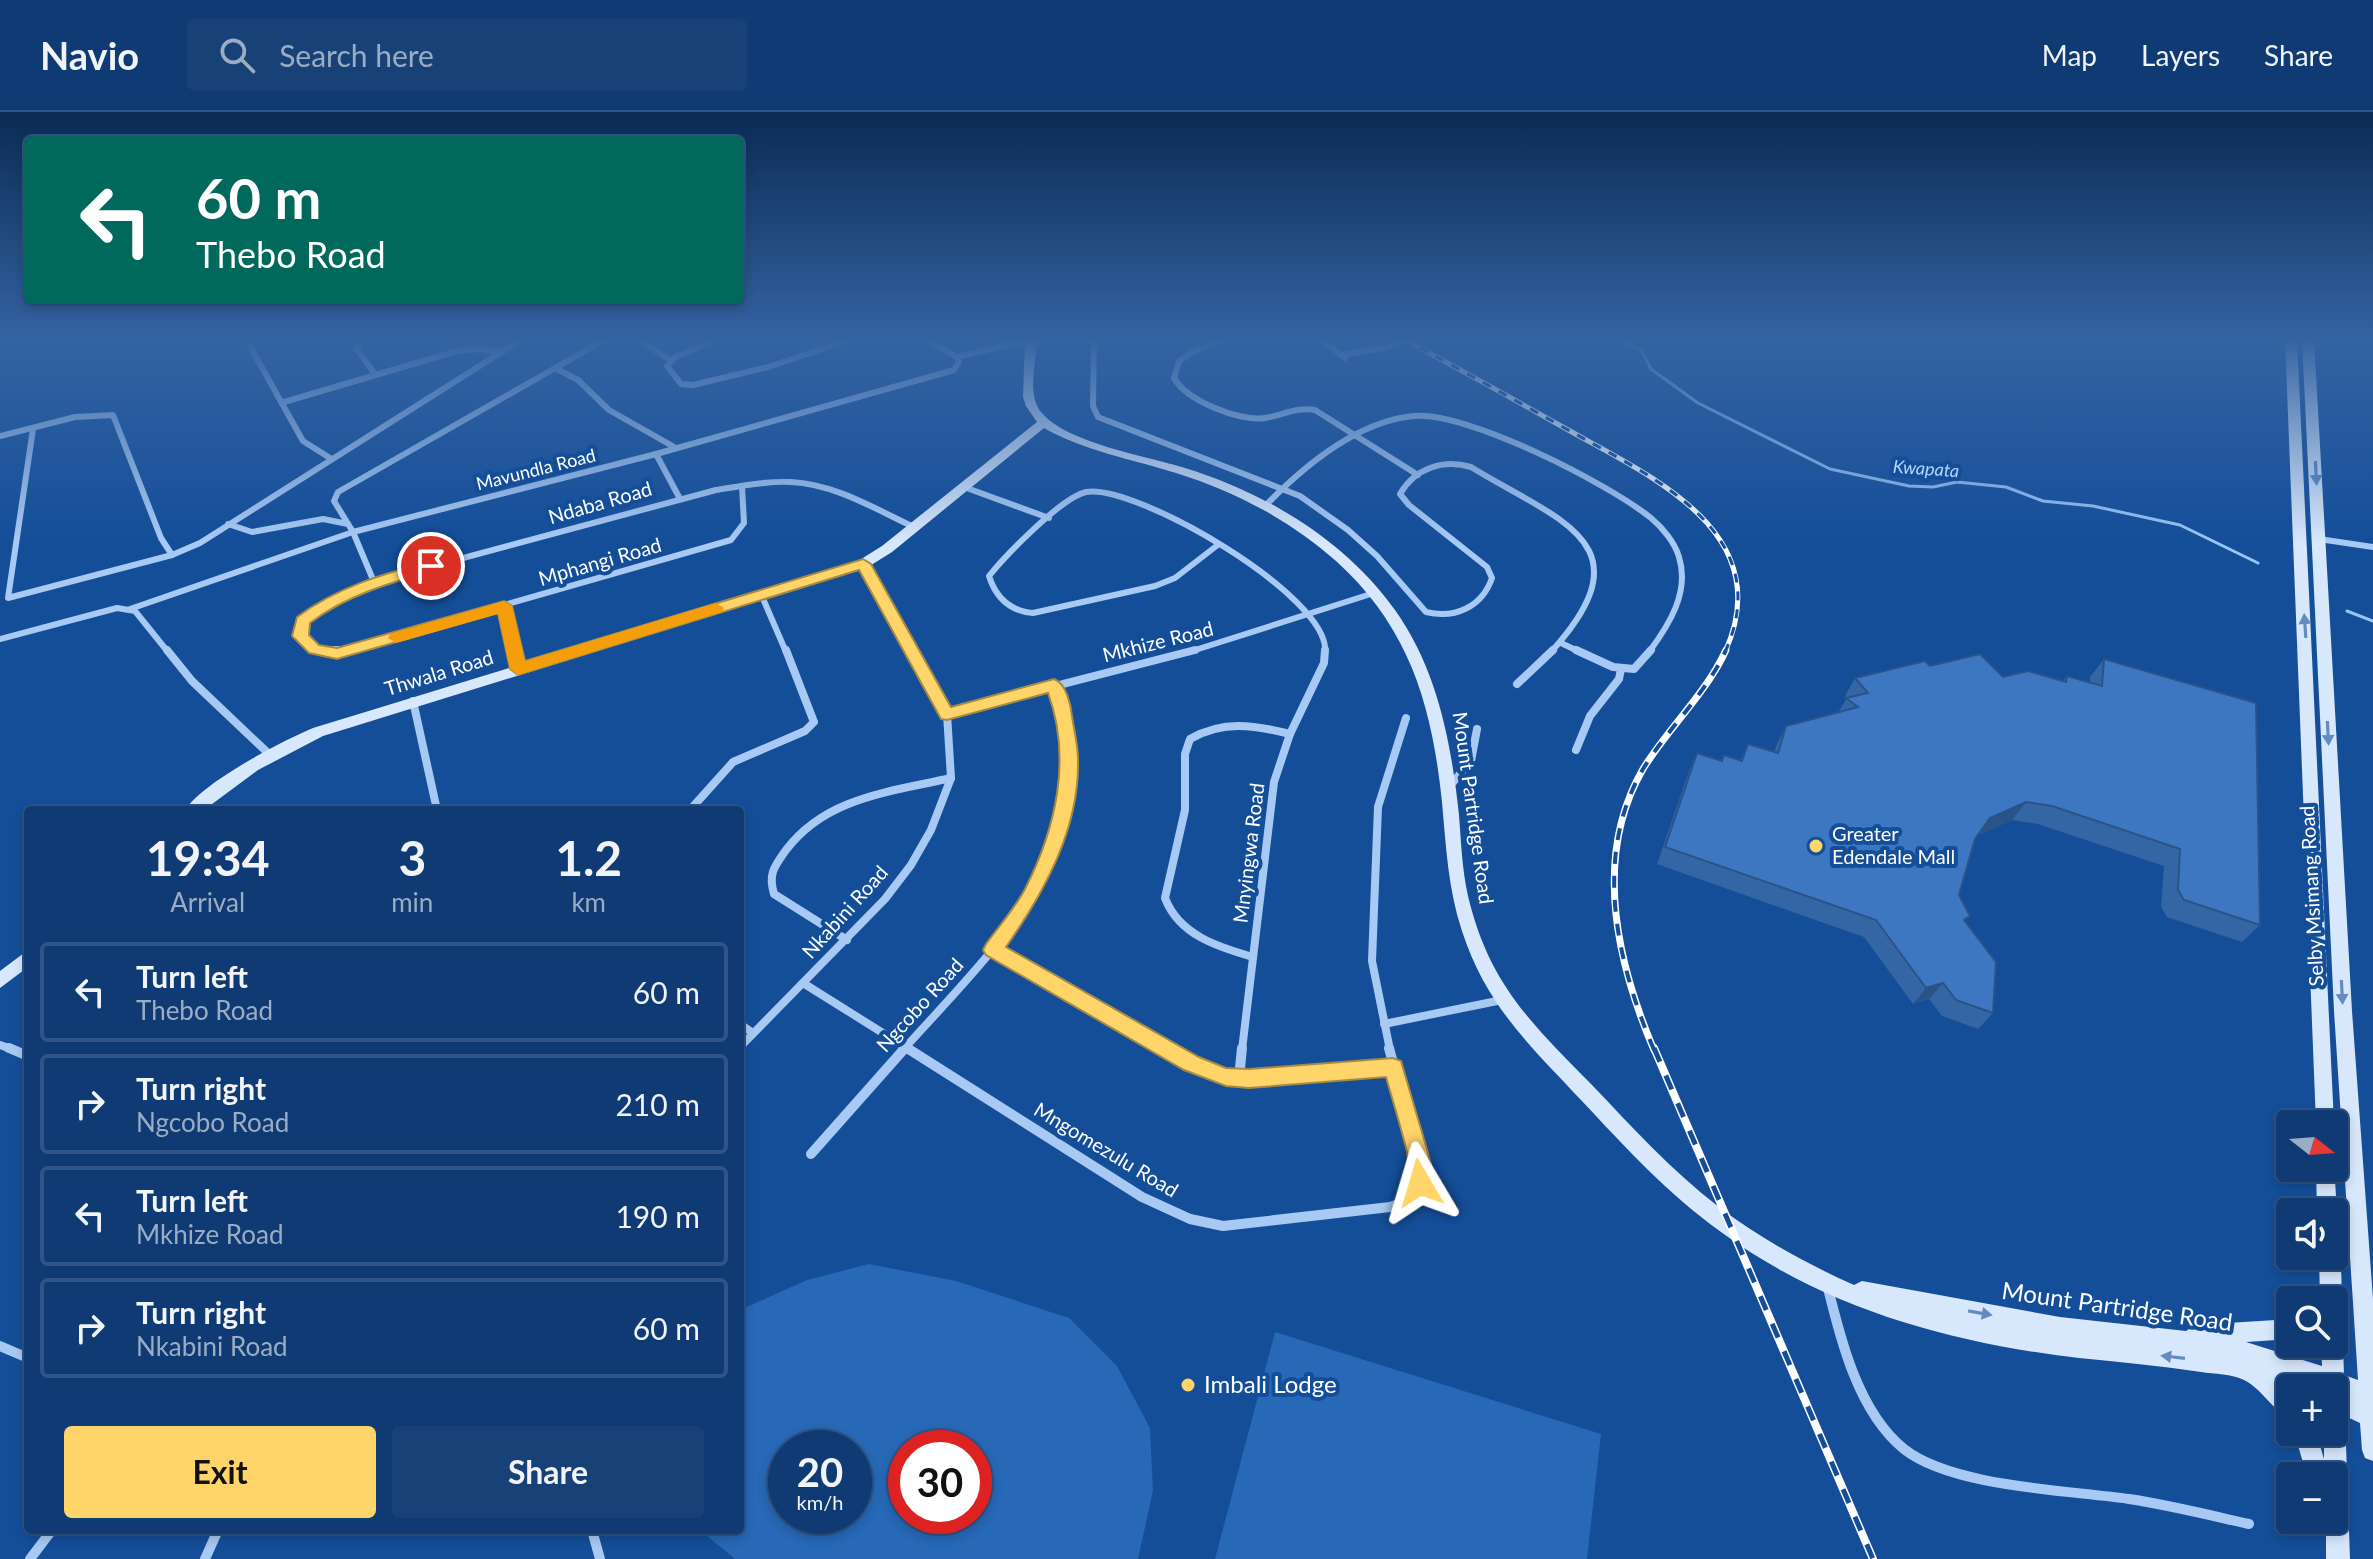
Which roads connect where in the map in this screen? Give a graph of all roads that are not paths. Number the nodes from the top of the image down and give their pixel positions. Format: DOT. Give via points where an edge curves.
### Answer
graph roads {
  1 [pos="286,407"];
  2 [pos="414,407"];
  3 [pos="490,407"];
  4 [pos="605,407"];
  5 [pos="827,407"];
  6 [pos="1034,407"];
  7 [pos="1093,407"];
  8 [pos="1223,407"];
  9 [pos="2294,407"];
  10 [pos="2312,407"];
  11 [pos="1043,423"];
  12 [pos="33,429"];
  13 [pos="0,436"];
  14 [pos="1357,437"];
  15 [pos="676,448"];
  16 [pos="656,454"];
  17 [pos="330,458"];
  18 [pos="1418,475"];
  19 [pos="742,486"];
  20 [pos="964,487"];
  21 [pos="1282,487"];
  22 [pos="679,497"];
  23 [pos="1266,505"];
  24 [pos="1049,518"];
  25 [pos="228,524"];
  26 [pos="348,524"];
  27 [pos="914,527"];
  28 [pos="353,532"];
  29 [pos="2319,539"];
  30 [pos="1219,544"];
  31 [pos="2373,547"];
  32 [pos="172,555"];
  33 [pos="863,564"];
  34 [pos="374,582"];
  35 [pos="1374,593"];
  36 [pos="761,594"];
  37 [pos="4,599"];
  38 [pos="504,606"];
  39 [pos="130,609"];
  40 [pos="1305,615"];
  41 [pos="302,621"];
  42 [pos="0,639"];
  43 [pos="1561,643"];
  44 [pos="518,669"];
  45 [pos="1621,669"];
  46 [pos="1517,684"];
  47 [pos="1054,685"];
  48 [pos="413,701"];
  49 [pos="947,714"];
  50 [pos="1406,718"];
  51 [pos="1477,729"];
  52 [pos="1290,734"];
  53 [pos="1576,750"];
  54 [pos="269,754"];
  55 [pos="951,778"];
  56 [pos="1446,790"];
  57 [pos="198,806"];
  58 [pos="436,806"];
  59 [pos="694,806"];
  60 [pos="847,940"];
  61 [pos="993,950"];
  62 [pos="1253,957"];
  63 [pos="24,960"];
  64 [pos="0,981"];
  65 [pos="803,983"];
  66 [pos="1502,1000"];
  67 [pos="1384,1024"];
  68 [pos="744,1027"];
  69 [pos="753,1033"];
  70 [pos="744,1043"];
  71 [pos="0,1045"];
  72 [pos="906,1047"];
  73 [pos="24,1054"];
  74 [pos="1393,1067"];
  75 [pos="1239,1078"];
  76 [pos="2324,1110"];
  77 [pos="811,1154"];
  78 [pos="1827,1281"];
  79 [pos="1848,1290"];
  80 [pos="2276,1330"];
  81 [pos="2149,1337"];
  82 [pos="0,1346"];
  83 [pos="24,1356"];
  84 [pos="2248,1370"];
  85 [pos="2292,1374"];
  86 [pos="2276,1379"];
  87 [pos="2276,1395"];
  88 [pos="2348,1398"];
  89 [pos="2372,1406"];
  90 [pos="2335,1446"];
  91 [pos="2373,1450"];
  92 [pos="2249,1524"];
  93 [pos="49,1534"];
  94 [pos="216,1534"];
  95 [pos="593,1534"];
  96 [pos="2332,1534"];
  97 [pos="30,1559"];
  98 [pos="205,1559"];
  99 [pos="600,1559"];
  100 [pos="2338,1559"];
  1 -- 17 [label="street" via="303,441"];
  2 -- 17 [label="street"];
  3 -- 26 [label="street" via="338,492 334,501"];
  4 -- 15 [label="street"];
  5 -- 15 [label="street, Mavundla Road"];
  6 -- 11 [label="street"];
  7 -- 21 [label="street" via="1098,417 1123,429"];
  8 -- 14 [label="street" via="1255,418 1310,409"];
  76 -- 9 [label="street, Selby Msimang Road, one-way"];
  10 -- 29 [label="street, Selby Msimang Road, one-way"];
  11 -- 20 [label="street, Thwala Road"];
  11 -- 23 [label="street, Mount Partridge Road"];
  12 -- 13 [label="street"];
  12 -- 32 [label="street" via="113,415"];
  12 -- 37 [label="street"];
  14 -- 18 [label="street"];
  14 -- 21 [label="street" via="1310,463"];
  14 -- 45 [label="street" via="1408,417 1451,419 1574,474 1667,531 1681,561 1673,622 1634,669"];
  15 -- 16 [label="street, Mavundla Road"];
  16 -- 22 [label="street"];
  16 -- 28 [label="street, Mavundla Road"];
  17 -- 25 [label="street"];
  18 -- 21 [label="street" via="1401,490 1402,498 1491,572 1490,586 1478,600 1449,616 1421,609 1348,530"];
  18 -- 43 [label="street" via="1442,463 1462,463 1581,534 1593,551 1596,575 1590,597"];
  19 -- 22 [label="street, Ndaba Road"];
  19 -- 27 [label="street, Ndaba Road" via="805,483"];
  19 -- 38 [label="street, Mphangi Road" via="747,521 731,540"];
  20 -- 24 [label="street"];
  20 -- 27 [label="street, Thwala Road"];
  21 -- 23 [label="street"];
  22 -- 34 [label="street, Ndaba Road"];
  23 -- 35 [label="street, Mount Partridge Road" via="1314,536"];
  24 -- 30 [label="street, Mnyingwa Road" via="1078,494 1090,491 1161,514"];
  24 -- 30 [label="street" via="989,576 1013,611 1033,613 1155,586 1175,578"];
  25 -- 26 [label="street" via="252,532 323,519"];
  25 -- 32 [label="street"];
  26 -- 28 [label="street"];
  27 -- 33 [label="street, Thwala Road"];
  28 -- 34 [label="street"];
  28 -- 39 [label="street, Mavundla Road"];
  29 -- 31 [label="street"];
  29 -- 89 [label="street, Selby Msimang Road, one-way" via="2343,1011"];
  30 -- 40 [label="street, Mnyingwa Road" via="1265,574"];
  32 -- 37 [label="street"];
  33 -- 36 [label="street, Thwala Road"];
  33 -- 49 [label="street, Nkabini Road"];
  34 -- 41 [label="street, Ndaba Road"];
  35 -- 40 [label="street, Mkhize Road"];
  35 -- 56 [label="street, Mount Partridge Road" via="1424,673 1437,713"];
  36 -- 44 [label="street, Thwala Road"];
  36 -- 59 [label="street" via="814,722 805,731 733,762"];
  38 -- 41 [label="street, Mphangi Road" via="337,654 307,644 300,636"];
  38 -- 44 [label="street"];
  39 -- 42 [label="street, Mavundla Road"];
  39 -- 54 [label="street" via="192,681"];
  40 -- 47 [label="street, Mkhize Road" via="1185,653"];
  40 -- 52 [label="street, Mnyingwa Road" via="1328,653"];
  43 -- 45 [label="street"];
  43 -- 46 [label="street"];
  44 -- 48 [label="street, Thwala Road"];
  45 -- 53 [label="street" via="1590,716"];
  47 -- 49 [label="street, Mkhize Road"];
  47 -- 61 [label="street, Ngcobo Road" via="1068,734 1068,790 1044,870"];
  48 -- 54 [label="street, Thwala Road"];
  48 -- 58 [label="street"];
  49 -- 55 [label="street, Nkabini Road"];
  50 -- 67 [label="street, Mngomezulu Road" via="1378,807 1372,961"];
  51 -- 56 [label="street" via="1471,761"];
  52 -- 62 [label="street, Mnyingwa Road" via="1274,782"];
  52 -- 62 [label="street" via="1248,724 1219,726 1190,739 1185,754 1185,810 1167,908 1178,921 1220,946"];
  54 -- 57 [label="street, Thwala Road"];
  55 -- 60 [label="street, Nkabini Road" via="911,865"];
  55 -- 60 [label="street" via="882,793 825,814 811,822 772,870 774,894"];
  56 -- 66 [label="street, Mount Partridge Road" via="1466,920"];
  60 -- 65 [label="street, Nkabini Road"];
  61 -- 72 [label="street, Ngcobo Road"];
  61 -- 75 [label="street" via="1191,1064"];
  62 -- 75 [label="street, Mnyingwa Road"];
  63 -- 64 [label="street"];
  65 -- 69 [label="street, Nkabini Road"];
  65 -- 72 [label="street, Mngomezulu Road"];
  66 -- 67 [label="street"];
  66 -- 78 [label="street, Mount Partridge Road" via="1684,1190 1752,1242"];
  67 -- 74 [label="street, Mngomezulu Road"];
  68 -- 69 [label="street"];
  69 -- 70 [label="street, Nkabini Road"];
  71 -- 73 [label="street"];
  72 -- 74 [label="street, Mngomezulu Road" via="1142,1197 1190,1219 1223,1226 1390,1207 1415,1194 1422,1173"];
  72 -- 77 [label="street, Ngcobo Road"];
  74 -- 75 [label="street"];
  78 -- 79 [label="street, Mount Partridge Road"];
  78 -- 92 [label="street" via="1835,1320 1878,1417 1904,1449 1960,1473"];
  79 -- 81 [label="street, Mount Partridge Road, one-way"];
  84 -- 79 [label="street, Mount Partridge Road, one-way" via="1991,1335 1901,1312"];
  80 -- 81 [label="street"];
  81 -- 85 [label="street, Mount Partridge Road" via="2247,1353"];
  82 -- 83 [label="street"];
  84 -- 86 [label="street, Mount Partridge Road"];
  84 -- 87 [label="street"];
  88 -- 89 [label="street, Mount Partridge Road"];
  89 -- 91 [label="street, Selby Msimang Road"];
  90 -- 100 [label="street"];
  93 -- 97 [label="street"];
  94 -- 98 [label="street"];
  95 -- 99 [label="street"];
  96 -- 100 [label="street"];
}
